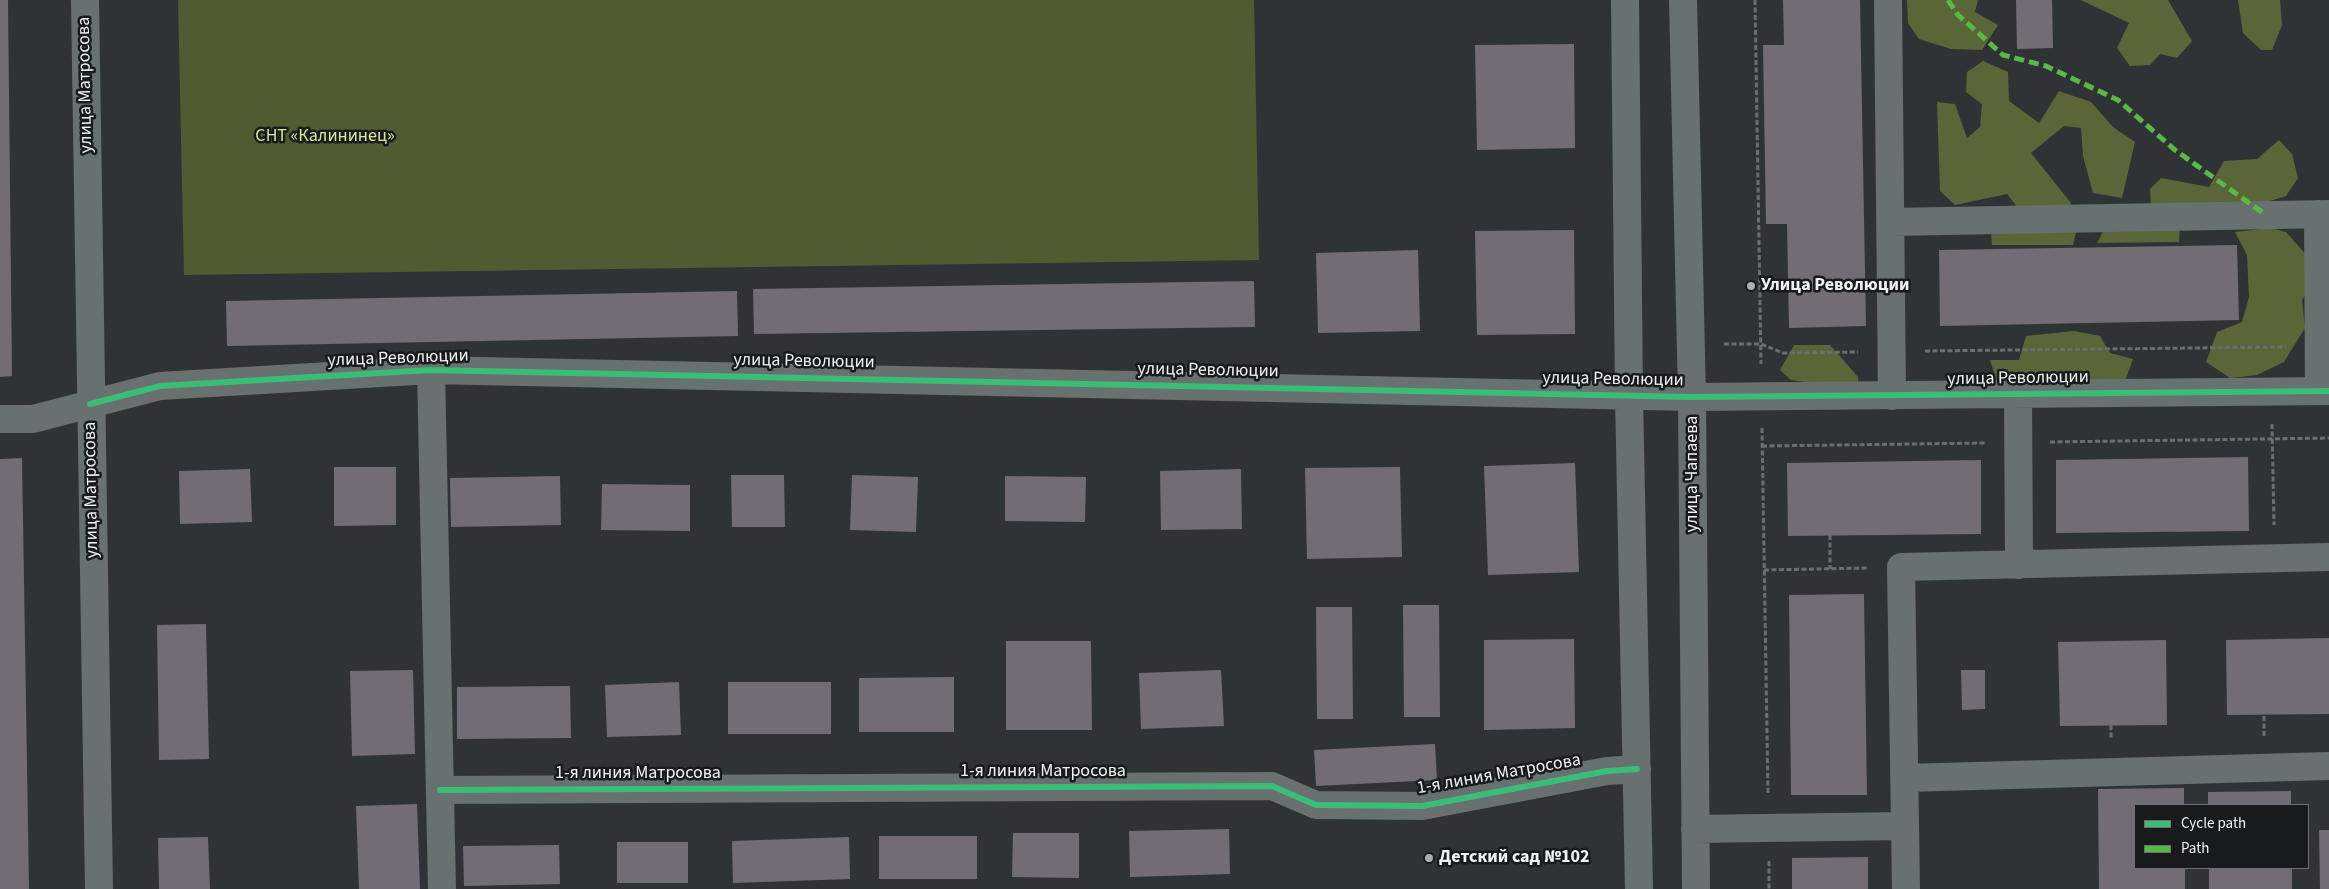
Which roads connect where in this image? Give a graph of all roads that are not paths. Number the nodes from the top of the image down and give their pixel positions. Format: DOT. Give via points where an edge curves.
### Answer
graph roads {
  1 [pos="85,0"];
  2 [pos="1625,0"];
  3 [pos="1683,0"];
  4 [pos="1888,0"];
  5 [pos="2323,214"];
  6 [pos="1891,222"];
  7 [pos="431,370"];
  8 [pos="2324,391"];
  9 [pos="2018,394"];
  10 [pos="1629,395"];
  11 [pos="1892,396"];
  12 [pos="1692,397"];
  13 [pos="90,404"];
  14 [pos="0,419"];
  15 [pos="2329,557"];
  16 [pos="2019,565"];
  17 [pos="2329,766"];
  18 [pos="1637,769"];
  19 [pos="1904,778"];
  20 [pos="440,790"];
  21 [pos="1905,826"];
  22 [pos="1695,829"];
  23 [pos="99,889"];
  24 [pos="442,889"];
  25 [pos="1639,889"];
  26 [pos="1696,889"];
  27 [pos="1906,889"];
  1 -- 13 [label="street, улица Матросова"];
  2 -- 10 [label="street"];
  3 -- 12 [label="street, улица Чапаева"];
  4 -- 6 [label="street"];
  5 -- 6 [label="street"];
  5 -- 8 [label="street" via="2320,347"];
  6 -- 11 [label="street"];
  7 -- 10 [label="street, улица Революции"];
  7 -- 13 [label="street, улица Революции" via="160,386"];
  7 -- 20 [label="street"];
  8 -- 9 [label="street, улица Революции"];
  9 -- 11 [label="street, улица Революции"];
  9 -- 16 [label="street"];
  10 -- 12 [label="street, улица Революции"];
  10 -- 18 [label="street"];
  11 -- 12 [label="street, улица Революции"];
  12 -- 22 [label="street, улица Чапаева"];
  13 -- 14 [label="street, улица Революции" via="33,419"];
  13 -- 23 [label="street, улица Матросова"];
  15 -- 16 [label="street"];
  16 -- 19 [label="street" via="1902,567"];
  17 -- 19 [label="street"];
  18 -- 20 [label="street, 1-я линия Матросова" via="1607,771 1422,806 1316,806 1272,786"];
  18 -- 25 [label="street"];
  19 -- 21 [label="street"];
  20 -- 24 [label="street"];
  21 -- 22 [label="street"];
  21 -- 27 [label="street"];
  22 -- 26 [label="street, улица Чапаева"];
}
